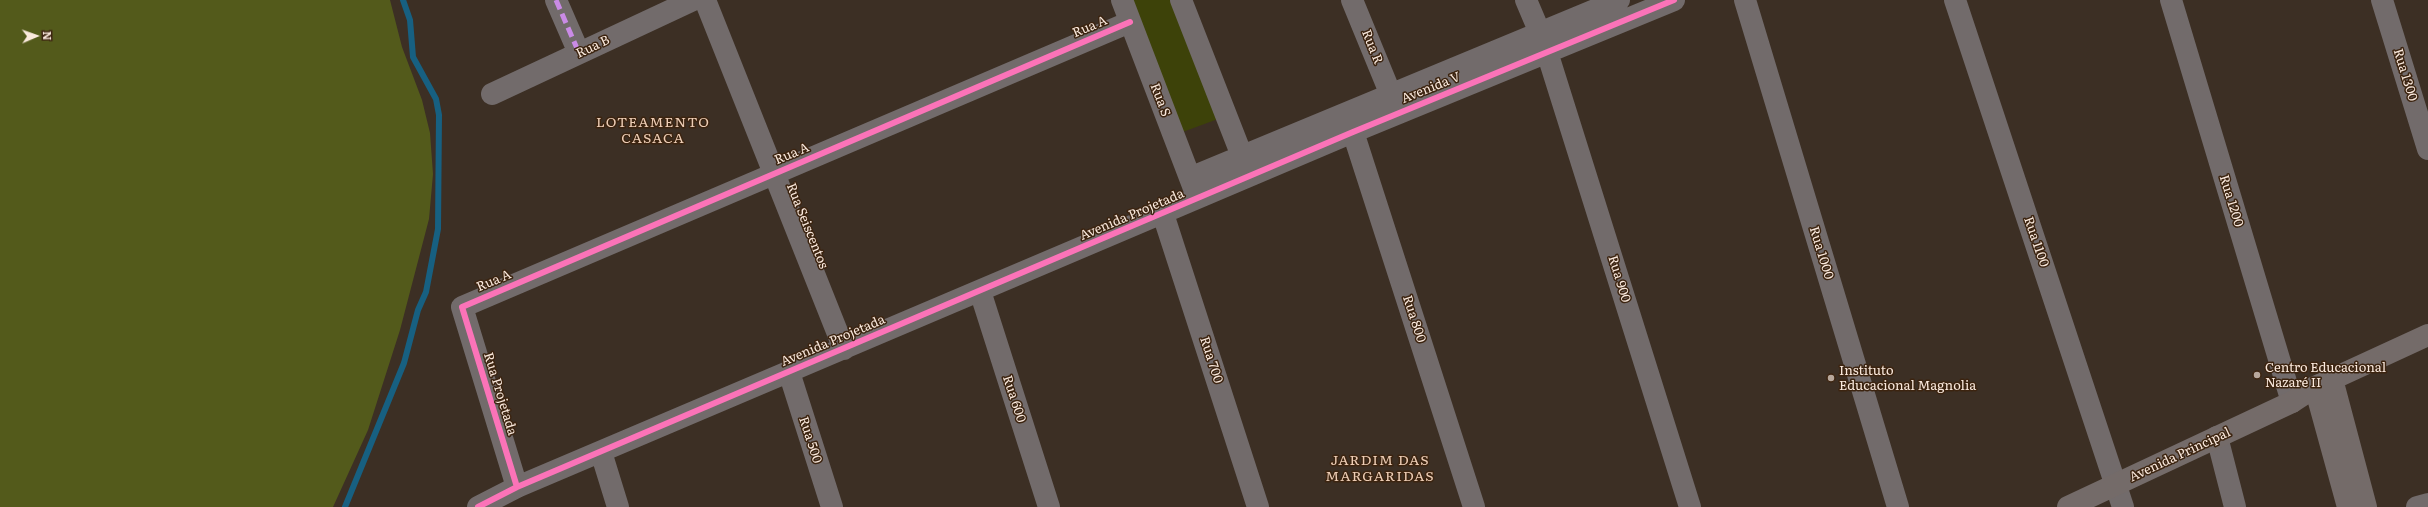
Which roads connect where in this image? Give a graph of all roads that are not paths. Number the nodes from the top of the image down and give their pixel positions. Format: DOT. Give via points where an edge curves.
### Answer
graph roads {
  1 [pos="556,0"];
  2 [pos="693,0"];
  3 [pos="705,0"];
  4 [pos="1122,0"];
  5 [pos="1181,0"];
  6 [pos="1352,0"];
  7 [pos="1526,0"];
  8 [pos="1620,0"];
  9 [pos="1674,0"];
  10 [pos="1745,0"];
  11 [pos="1955,0"];
  12 [pos="2171,0"];
  13 [pos="2382,0"];
  14 [pos="1130,22"];
  15 [pos="1544,43"];
  16 [pos="579,53"];
  17 [pos="492,94"];
  18 [pos="1392,94"];
  19 [pos="1353,132"];
  20 [pos="2428,149"];
  21 [pos="1242,156"];
  22 [pos="774,173"];
  23 [pos="1190,178"];
  24 [pos="1198,199"];
  25 [pos="1163,214"];
  26 [pos="980,291"];
  27 [pos="462,307"];
  28 [pos="2428,335"];
  29 [pos="2428,348"];
  30 [pos="844,349"];
  31 [pos="789,372"];
  32 [pos="2325,389"];
  33 [pos="2292,402"];
  34 [pos="2217,437"];
  35 [pos="601,452"];
  36 [pos="2117,484"];
  37 [pos="516,487"];
  38 [pos="2428,504"];
  39 [pos="478,507"];
  40 [pos="618,507"];
  41 [pos="832,507"];
  42 [pos="1049,507"];
  43 [pos="1258,507"];
  44 [pos="1474,507"];
  45 [pos="1690,507"];
  46 [pos="1898,507"];
  47 [pos="2068,507"];
  48 [pos="2123,507"];
  49 [pos="2236,507"];
  50 [pos="2348,507"];
  51 [pos="2366,507"];
  52 [pos="2417,507"];
  1 -- 16 [label="street"];
  2 -- 16 [label="street, Rua B"];
  3 -- 22 [label="street, Rua Seiscentos"];
  4 -- 14 [label="street, Rua S"];
  5 -- 21 [label="street"];
  6 -- 18 [label="street, Rua R"];
  7 -- 15 [label="street, Rua 900"];
  8 -- 15 [label="street, Avenida V"];
  9 -- 15 [label="street, Avenida V"];
  10 -- 46 [label="street, Rua 1000"];
  11 -- 36 [label="street, Rua 1100"];
  12 -- 33 [label="street, Rua 1200"];
  13 -- 20 [label="street, Rua 1300"];
  14 -- 22 [label="street, Rua A"];
  14 -- 23 [label="street, Rua S"];
  15 -- 18 [label="street, Avenida V"];
  15 -- 19 [label="street, Avenida V"];
  15 -- 45 [label="street, Rua 900"];
  16 -- 17 [label="street, Rua B"];
  18 -- 21 [label="street, Avenida V"];
  19 -- 24 [label="street, Avenida V"];
  19 -- 44 [label="street, Rua 800"];
  21 -- 23 [label="street, Avenida V"];
  22 -- 27 [label="street, Rua A"];
  22 -- 30 [label="street, Rua Seiscentos"];
  23 -- 24 [label="street, Rua S"];
  24 -- 25 [label="street, Avenida Projetada"];
  25 -- 26 [label="street, Avenida Projetada"];
  25 -- 43 [label="street, Rua 700"];
  26 -- 30 [label="street, Avenida Projetada"];
  26 -- 42 [label="street, Rua 600"];
  27 -- 37 [label="street, Rua Projetada"];
  28 -- 32 [label="main road"];
  29 -- 32 [label="main road"];
  30 -- 31 [label="street, Avenida Projetada"];
  31 -- 35 [label="street, Avenida Projetada"];
  31 -- 41 [label="street, Rua 500"];
  32 -- 33 [label="main road, Avenida Principal"];
  32 -- 50 [label="main road"];
  32 -- 51 [label="main road"];
  33 -- 34 [label="main road, Avenida Principal"];
  34 -- 36 [label="main road, Avenida Principal"];
  34 -- 49 [label="street"];
  35 -- 37 [label="street, Avenida Projetada"];
  35 -- 40 [label="street"];
  36 -- 47 [label="main road, Avenida Principal"];
  36 -- 48 [label="street, Rua 1100"];
  37 -- 39 [label="street, Avenida Projetada"];
  38 -- 52 [label="street"];
}
